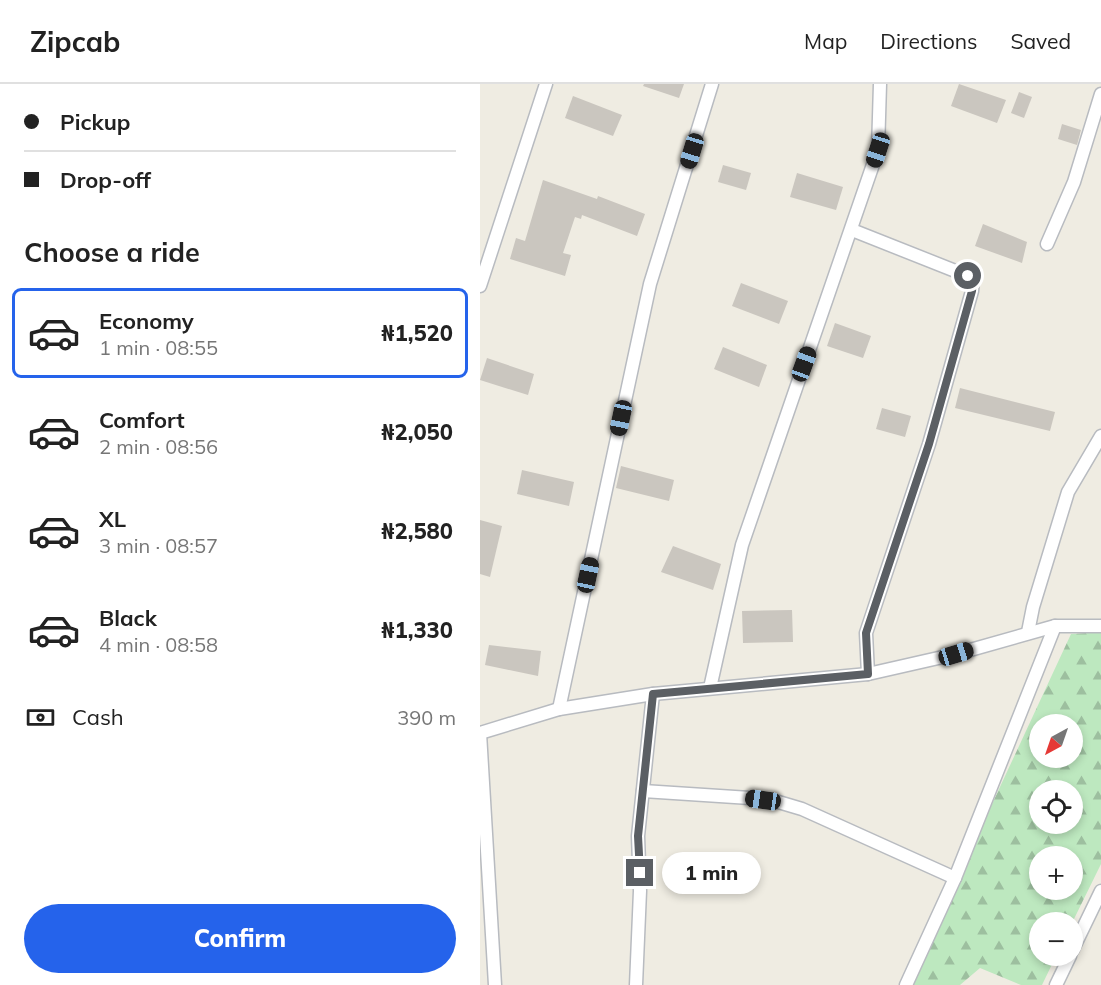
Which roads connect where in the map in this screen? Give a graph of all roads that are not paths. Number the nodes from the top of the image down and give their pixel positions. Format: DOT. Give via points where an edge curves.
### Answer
graph roads {
  1 [pos="546,84"];
  2 [pos="712,84"];
  3 [pos="880,84"];
  4 [pos="1101,94"];
  5 [pos="852,230"];
  6 [pos="1047,244"];
  7 [pos="480,286"];
  8 [pos="1101,436"];
  9 [pos="1055,626"];
  10 [pos="1101,626"];
  11 [pos="1028,632"];
  12 [pos="868,674"];
  13 [pos="710,688"];
  14 [pos="653,694"];
  15 [pos="559,709"];
  16 [pos="480,733"];
  17 [pos="643,791"];
  18 [pos="955,878"];
  19 [pos="1101,891"];
  20 [pos="1083,928"];
  21 [pos="1065,966"];
  22 [pos="495,985"];
  23 [pos="636,985"];
  24 [pos="906,985"];
  25 [pos="1056,985"];
  1 -- 7 [label="street"];
  2 -- 15 [label="street" via="650,284"];
  3 -- 5 [label="street" via="878,150"];
  4 -- 6 [label="street" via="1074,182"];
  5 -- 12 [label="street" via="973,281 929,444 866,633"];
  5 -- 13 [label="street" via="742,545"];
  8 -- 11 [label="street" via="1068,492"];
  9 -- 10 [label="street"];
  9 -- 11 [label="street"];
  9 -- 18 [label="street"];
  11 -- 12 [label="street"];
  12 -- 13 [label="street"];
  13 -- 14 [label="street"];
  14 -- 15 [label="street"];
  14 -- 17 [label="street"];
  15 -- 16 [label="street"];
  16 -- 22 [label="street"];
  17 -- 18 [label="street" via="775,801"];
  17 -- 23 [label="street" via="638,836"];
  18 -- 24 [label="street"];
  19 -- 20 [label="street"];
  21 -- 25 [label="street"];
}
